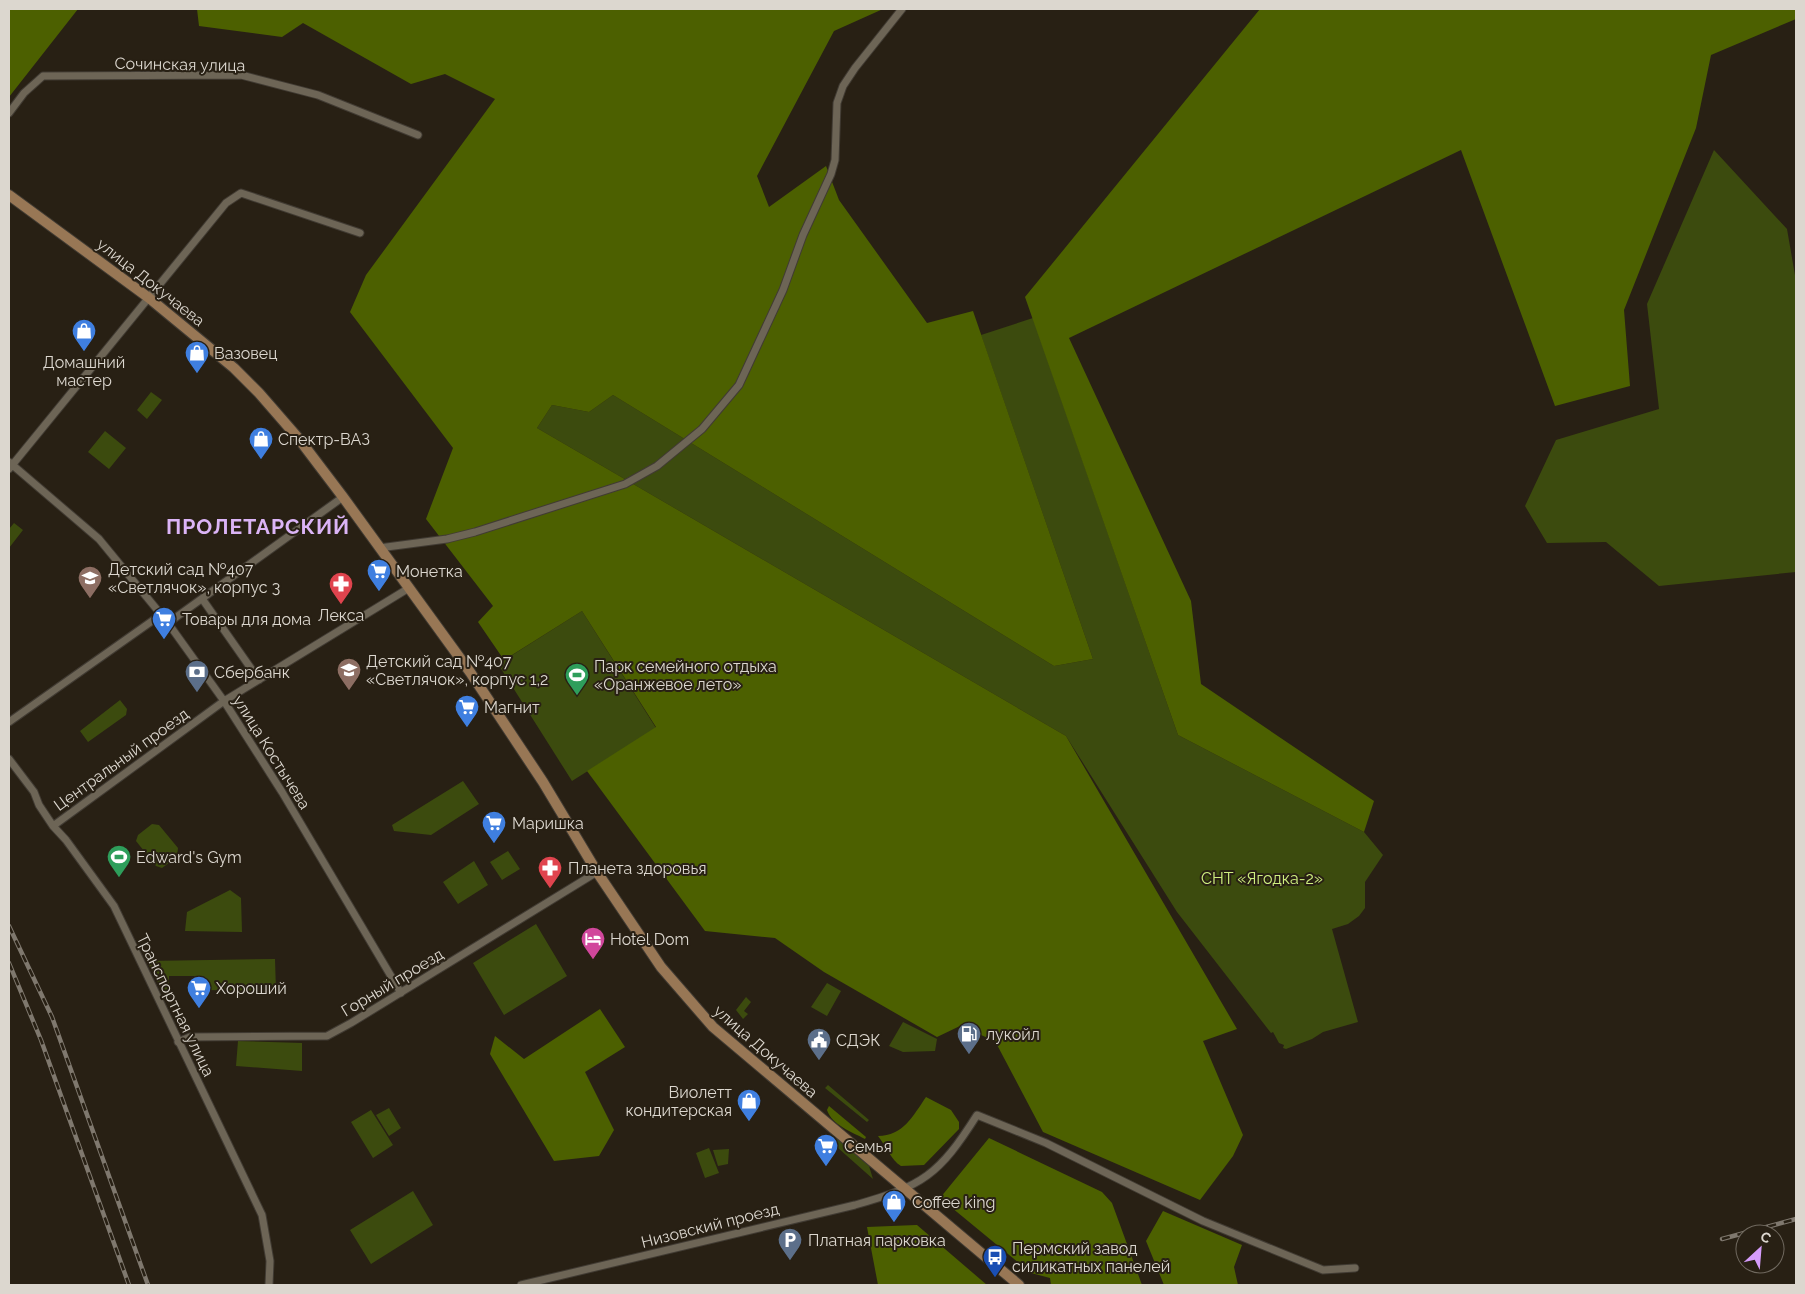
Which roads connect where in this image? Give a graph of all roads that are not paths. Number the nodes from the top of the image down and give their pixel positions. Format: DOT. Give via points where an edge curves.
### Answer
graph roads {
  1 [pos="902,9"];
  2 [pos="9,113"];
  3 [pos="418,135"];
  4 [pos="9,195"];
  5 [pos="360,233"];
  6 [pos="149,298"];
  7 [pos="10,465"];
  8 [pos="343,497"];
  9 [pos="379,548"];
  10 [pos="409,588"];
  11 [pos="203,600"];
  12 [pos="162,614"];
  13 [pos="168,623"];
  14 [pos="259,680"];
  15 [pos="224,701"];
  16 [pos="9,722"];
  17 [pos="9,759"];
  18 [pos="53,826"];
  19 [pos="597,872"];
  20 [pos="401,993"];
  21 [pos="178,1042"];
  22 [pos="906,1189"];
  23 [pos="1355,1268"];
  24 [pos="269,1285"];
  25 [pos="521,1285"];
  26 [pos="1019,1285"];
  1 -- 9 [label="street" via="843,86 837,103 835,160 831,174 739,385 702,429 657,466 625,484 475,532"];
  2 -- 3 [label="street, Сочинская улица" via="43,76 241,75 318,95"];
  4 -- 6 [label="main road, улица Докучаева"];
  5 -- 6 [label="street" via="241,193 226,203"];
  6 -- 7 [label="street"];
  6 -- 8 [label="main road, улица Докучаева" via="246,380 299,439"];
  7 -- 12 [label="street, улица Костычева" via="99,539"];
  8 -- 9 [label="main road, улица Докучаева"];
  8 -- 11 [label="street"];
  9 -- 10 [label="main road, улица Докучаева"];
  10 -- 14 [label="street, Центральный проезд"];
  10 -- 19 [label="main road, улица Докучаева" via="544,782"];
  11 -- 13 [label="street"];
  11 -- 14 [label="street"];
  12 -- 13 [label="street, улица Костычева"];
  12 -- 16 [label="street"];
  13 -- 15 [label="street, улица Костычева"];
  14 -- 15 [label="street, Центральный проезд"];
  15 -- 18 [label="street, Центральный проезд"];
  15 -- 20 [label="street, улица Костычева"];
  17 -- 18 [label="street, Транспортная улица" via="34,792"];
  18 -- 21 [label="street, Транспортная улица" via="114,906"];
  19 -- 20 [label="street, Горный проезд"];
  19 -- 22 [label="main road, улица Докучаева" via="661,967 713,1027"];
  20 -- 21 [label="street, Горный проезд" via="326,1036 190,1037"];
  21 -- 24 [label="street, Транспортная улица" via="262,1215 270,1261"];
  22 -- 23 [label="street, Низовский проезд" via="938,1168 977,1115 1046,1143 1203,1221 1315,1267 1323,1270"];
  22 -- 25 [label="street, Низовский проезд" via="855,1205"];
  22 -- 26 [label="main road, улица Докучаева"];
}
